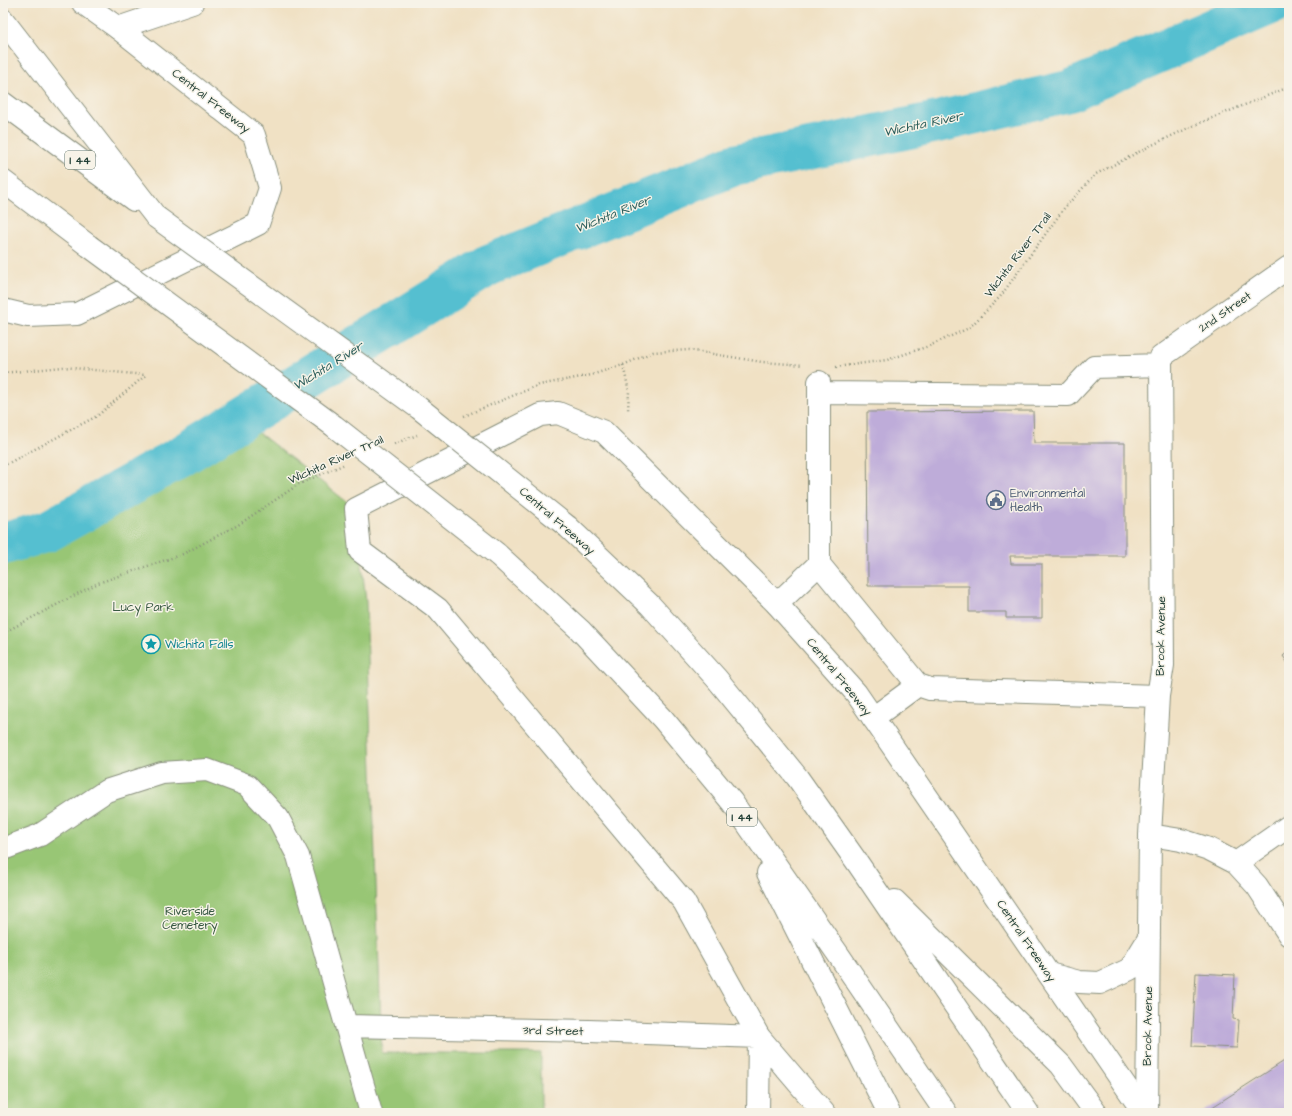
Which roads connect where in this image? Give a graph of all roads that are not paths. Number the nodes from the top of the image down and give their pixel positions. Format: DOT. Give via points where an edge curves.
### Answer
graph roads {
  1 [pos="83,3"];
  2 [pos="192,3"];
  3 [pos="3,20"];
  4 [pos="118,28"];
  5 [pos="3,104"];
  6 [pos="3,181"];
  7 [pos="156,217"];
  8 [pos="1289,267"];
  9 [pos="3,310"];
  10 [pos="1161,361"];
  11 [pos="819,564"];
  12 [pos="777,604"];
  13 [pos="918,685"];
  14 [pos="1158,696"];
  15 [pos="873,718"];
  16 [pos="732,802"];
  17 [pos="1289,826"];
  18 [pos="1150,835"];
  19 [pos="3,849"];
  20 [pos="1236,863"];
  21 [pos="859,865"];
  22 [pos="1289,935"];
  23 [pos="1149,938"];
  24 [pos="1049,974"];
  25 [pos="346,1026"];
  26 [pos="759,1037"];
  27 [pos="371,1113"];
  28 [pos="758,1113"];
  29 [pos="824,1113"];
  30 [pos="889,1113"];
  31 [pos="946,1113"];
  32 [pos="1028,1113"];
  33 [pos="1096,1113"];
  34 [pos="1144,1113"];
  35 [pos="1147,1113"];
  1 -- 4 [label="main road, Central Freeway"];
  2 -- 4 [label="main road"];
  3 -- 7 [label="main road"];
  4 -- 9 [label="main road, Central Freeway" via="254,135 270,188 258,224 77,314 28,316"];
  5 -- 7 [label="main road, Central Freeway / I 44"];
  6 -- 16 [label="main road, I 44, bridge" via="334,426 497,554 580,630 663,719"];
  7 -- 21 [label="main road, Central Freeway / I 44, bridge" via="419,408 568,527 650,605 717,679 797,777"];
  8 -- 10 [label="main road, 2nd Street"];
  10 -- 11 [label="main road" via="1094,367 1068,395 819,388"];
  10 -- 14 [label="main road, Brook Avenue" via="1163,665"];
  11 -- 12 [label="main road"];
  11 -- 13 [label="main road"];
  12 -- 15 [label="main road, Central Freeway" via="856,693"];
  12 -- 26 [label="main road, Central Freeway" via="604,432 558,413 540,415 356,509 360,551 438,609 684,902"];
  13 -- 14 [label="main road" via="930,689"];
  13 -- 15 [label="main road"];
  14 -- 18 [label="main road, Brook Avenue"];
  15 -- 24 [label="main road, Central Freeway"];
  16 -- 30 [label="main road"];
  16 -- 31 [label="main road, I 44"];
  17 -- 20 [label="main road"];
  18 -- 20 [label="main road" via="1181,840"];
  18 -- 23 [label="main road, Brook Avenue"];
  19 -- 25 [label="main road" via="40,835 106,791 162,773 207,770 247,786 278,818 298,856"];
  20 -- 22 [label="main road" via="1257,886"];
  21 -- 32 [label="main road, Central Freeway / I 44"];
  21 -- 33 [label="main road" via="1061,1065"];
  23 -- 24 [label="main road" via="1130,969 1100,983 1079,982"];
  23 -- 35 [label="main road, Brook Avenue"];
  24 -- 34 [label="main road, Central Freeway"];
  25 -- 26 [label="main road, 3rd Street"];
  25 -- 27 [label="main road"];
  26 -- 28 [label="main road"];
  26 -- 29 [label="main road, Central Freeway"];
}
